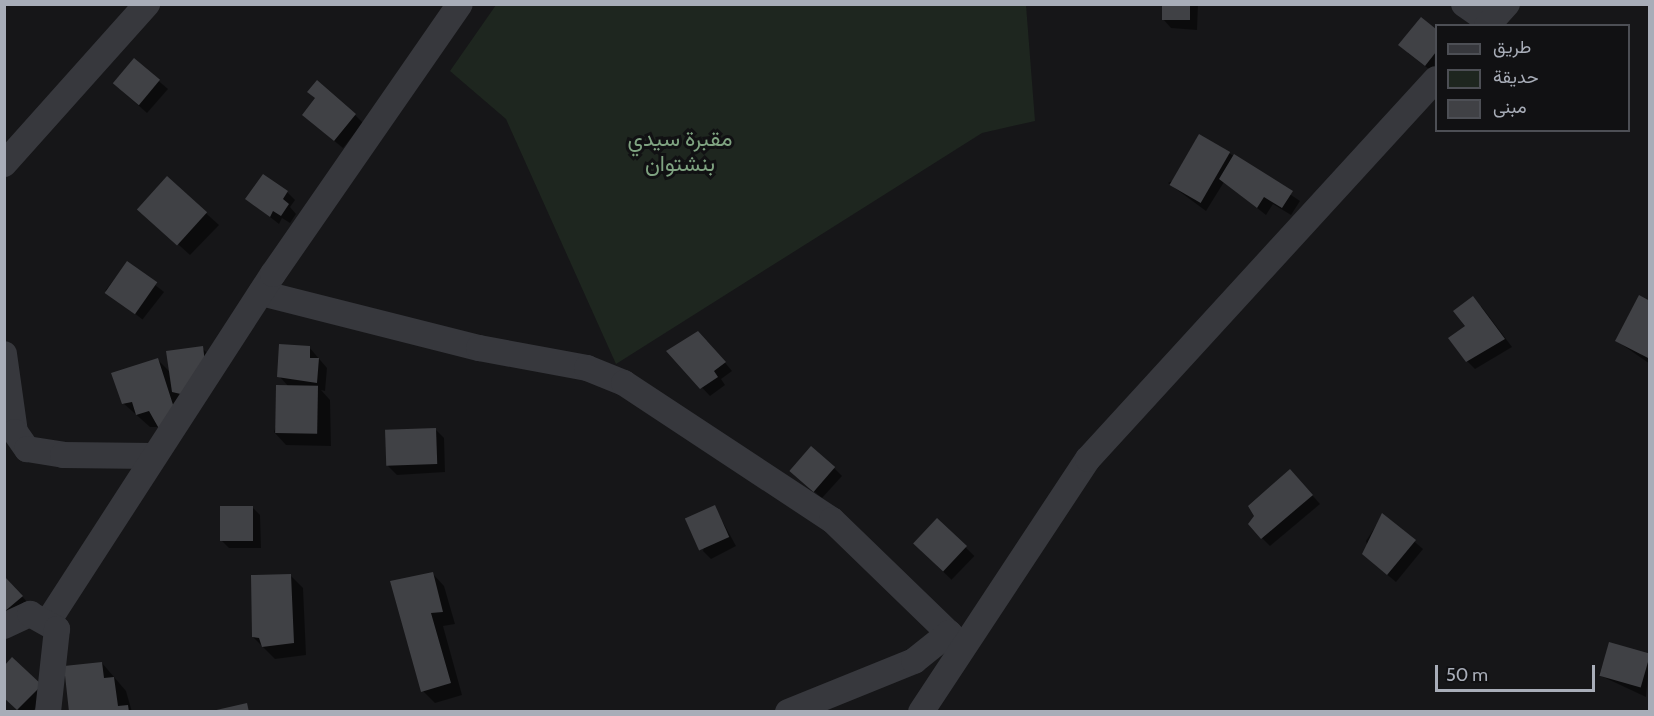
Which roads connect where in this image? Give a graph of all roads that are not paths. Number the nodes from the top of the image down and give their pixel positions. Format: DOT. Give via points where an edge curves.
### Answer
graph roads {
  1 [pos="147,4"];
  2 [pos="460,4"];
  3 [pos="1464,4"];
  4 [pos="1495,17"];
  5 [pos="1435,81"];
  6 [pos="4,164"];
  7 [pos="261,293"];
  8 [pos="4,354"];
  9 [pos="153,456"];
  10 [pos="49,620"];
  11 [pos="4,626"];
  12 [pos="956,639"];
  13 [pos="48,711"];
  14 [pos="788,711"];
  15 [pos="921,711"];
  1 -- 6 [label="street"];
  2 -- 7 [label="street"];
  3 -- 4 [label="street"];
  5 -- 12 [label="street" via="1088,459"];
  7 -- 9 [label="street"];
  7 -- 12 [label="street" via="479,348 587,368 624,383 832,520"];
  8 -- 9 [label="street" via="15,432 27,449 63,455"];
  9 -- 10 [label="street"];
  10 -- 11 [label="street" via="30,614"];
  10 -- 13 [label="street" via="59,638"];
  12 -- 14 [label="street" via="914,661"];
  12 -- 15 [label="street"];
}
